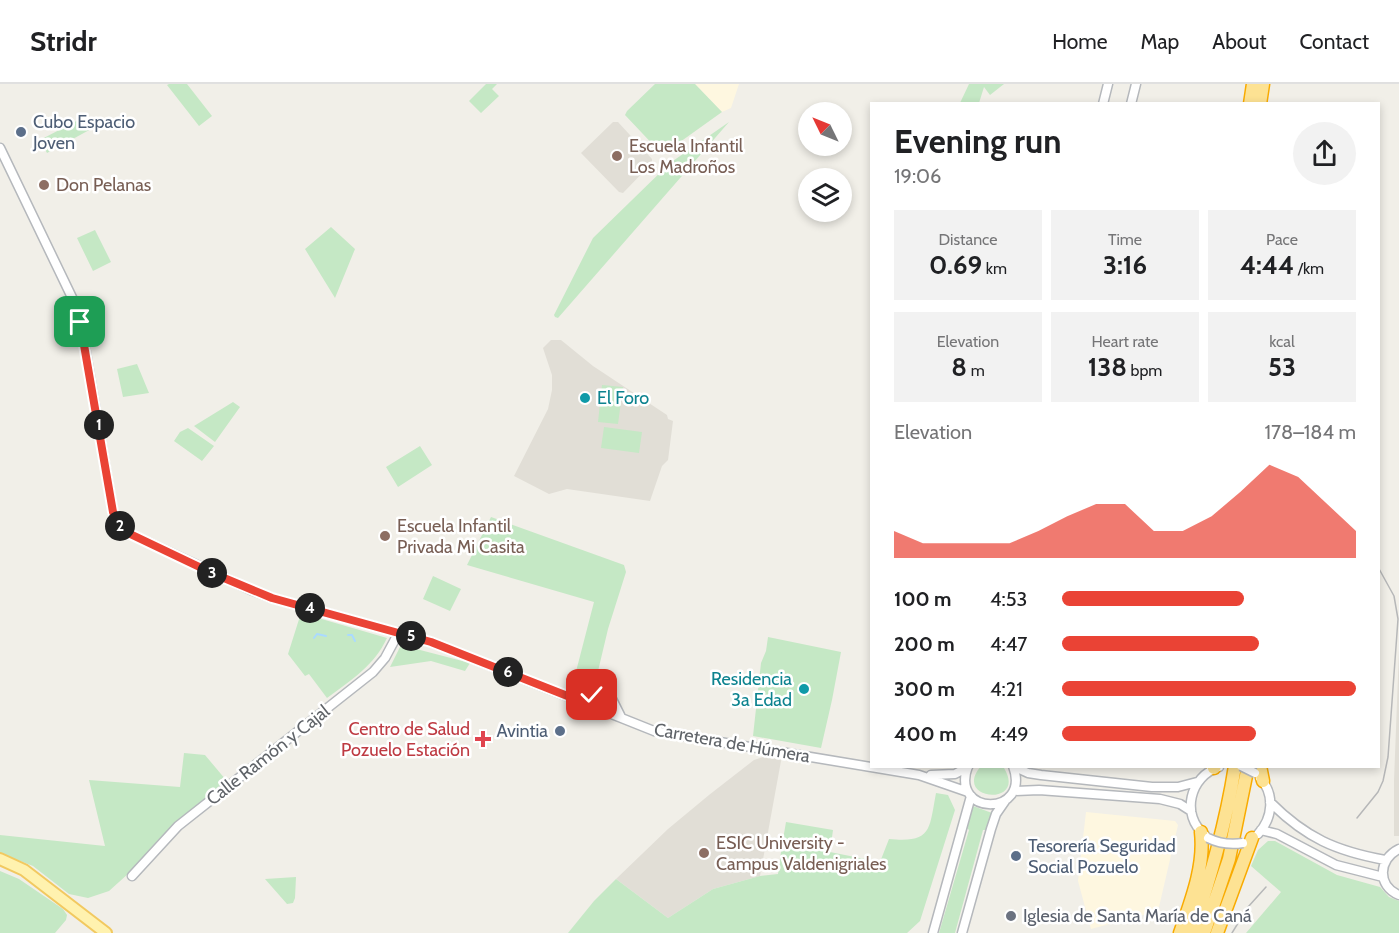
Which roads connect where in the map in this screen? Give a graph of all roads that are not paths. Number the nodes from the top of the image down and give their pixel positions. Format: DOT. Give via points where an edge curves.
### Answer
graph roads {
  1 [pos="1107,84"];
  2 [pos="1136,84"];
  3 [pos="1253,84"];
  4 [pos="1263,84"];
  5 [pos="1103,102"];
  6 [pos="1132,102"];
  7 [pos="1250,102"];
  8 [pos="1260,102"];
  9 [pos="0,148"];
  10 [pos="399,632"];
  11 [pos="604,685"];
  12 [pos="570,697"];
  13 [pos="599,708"];
  14 [pos="621,717"];
  15 [pos="870,767"];
  16 [pos="876,768"];
  17 [pos="966,768"];
  18 [pos="968,768"];
  19 [pos="1014,768"];
  20 [pos="1017,768"];
  21 [pos="1214,768"];
  22 [pos="1234,768"];
  23 [pos="1257,772"];
  24 [pos="919,775"];
  25 [pos="1197,782"];
  26 [pos="1014,791"];
  27 [pos="969,794"];
  28 [pos="1005,801"];
  29 [pos="1270,802"];
  30 [pos="1191,811"];
  31 [pos="1205,835"];
  32 [pos="1252,837"];
  33 [pos="1399,849"];
  34 [pos="0,859"];
  35 [pos="1386,860"];
  36 [pos="132,876"];
  37 [pos="1383,877"];
  38 [pos="1399,896"];
  39 [pos="106,933"];
  40 [pos="933,933"];
  41 [pos="962,933"];
  42 [pos="1180,933"];
  43 [pos="1192,933"];
  44 [pos="1204,933"];
  45 [pos="1217,933"];
  1 -- 5 [label="street"];
  2 -- 6 [label="street"];
  3 -- 7 [label="highway"];
  4 -- 8 [label="highway"];
  9 -- 10 [label="street, Carretera de Húmera" via="79,312 113,512 122,528 272,598"];
  10 -- 12 [label="street, Carretera de Húmera"];
  10 -- 36 [label="street, Calle Ramón y Cajal" via="386,658 373,672 178,826"];
  11 -- 12 [label="street" via="589,698"];
  11 -- 13 [label="street" via="598,698"];
  11 -- 14 [label="street"];
  12 -- 13 [label="street, Carretera de Húmera"];
  13 -- 14 [label="street, Carretera de Húmera"];
  14 -- 15 [label="street, Carretera de Húmera" via="672,735"];
  16 -- 24 [label="street, Carretera de Húmera"];
  17 -- 24 [label="street, Carretera de Húmera" via="944,776"];
  18 -- 27 [label="street" via="965,784"];
  19 -- 26 [label="street"];
  20 -- 25 [label="street" via="1041,775 1152,787"];
  21 -- 25 [label="street"];
  22 -- 43 [label="highway" via="1216,857"];
  23 -- 29 [label="street"];
  23 -- 44 [label="highway"];
  24 -- 27 [label="street, Carretera de Húmera"];
  25 -- 30 [label="street"];
  26 -- 28 [label="street"];
  26 -- 30 [label="street" via="1160,799"];
  27 -- 28 [label="street, Carretera de Húmera" via="976,801 991,805"];
  27 -- 40 [label="street"];
  28 -- 41 [label="street" via="991,829"];
  29 -- 32 [label="street" via="1269,813"];
  29 -- 35 [label="street" via="1304,832 1339,849"];
  30 -- 31 [label="street" via="1194,823"];
  31 -- 32 [label="street, bridge" via="1229,845"];
  31 -- 42 [label="highway"];
  32 -- 37 [label="street" via="1277,834 1336,865"];
  32 -- 45 [label="highway"];
  33 -- 35 [label="street"];
  34 -- 39 [label="main road" via="24,870"];
  35 -- 37 [label="street"];
  37 -- 38 [label="street" via="1389,890"];
}
